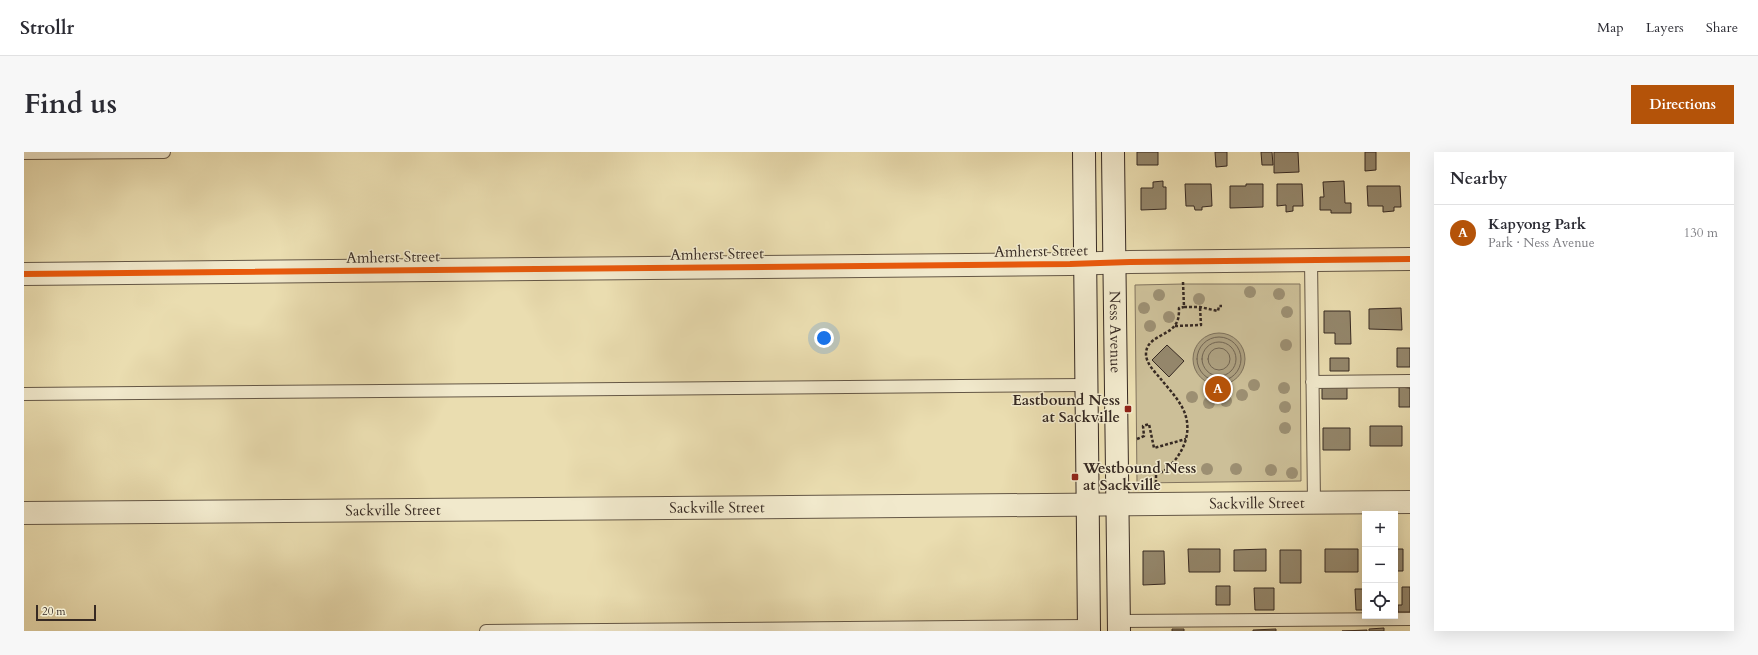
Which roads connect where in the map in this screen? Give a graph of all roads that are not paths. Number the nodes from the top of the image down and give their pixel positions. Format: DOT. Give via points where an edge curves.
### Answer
graph roads {
  1 [pos="164,152"];
  2 [pos="1084,152"];
  3 [pos="1113,152"];
  4 [pos="24,153"];
  5 [pos="1410,259"];
  6 [pos="1311,260"];
  7 [pos="1115,262"];
  8 [pos="1085,263"];
  9 [pos="24,274"];
  10 [pos="1312,382"];
  11 [pos="1410,382"];
  12 [pos="1087,385"];
  13 [pos="24,394"];
  14 [pos="1410,502"];
  15 [pos="1314,503"];
  16 [pos="1087,504"];
  17 [pos="1117,504"];
  18 [pos="24,513"];
  19 [pos="1410,619"];
  20 [pos="1119,626"];
  21 [pos="1089,628"];
  22 [pos="486,631"];
  1 -- 4 [label="lane"];
  2 -- 8 [label="street, Ness Avenue"];
  3 -- 7 [label="street, Ness Avenue"];
  5 -- 6 [label="street, Amherst Street"];
  6 -- 7 [label="street, Amherst Street"];
  6 -- 10 [label="lane"];
  7 -- 8 [label="street, Amherst Street"];
  7 -- 17 [label="street, Ness Avenue"];
  8 -- 9 [label="street, Amherst Street"];
  8 -- 12 [label="street, Ness Avenue"];
  10 -- 11 [label="lane"];
  10 -- 15 [label="lane"];
  12 -- 13 [label="lane"];
  12 -- 16 [label="street, Ness Avenue"];
  14 -- 15 [label="street, Sackville Street"];
  15 -- 17 [label="street, Sackville Street"];
  16 -- 17 [label="street, Sackville Street"];
  16 -- 18 [label="street, Sackville Street"];
  16 -- 21 [label="street, Ness Avenue"];
  17 -- 20 [label="street, Ness Avenue"];
  19 -- 20 [label="lane"];
  21 -- 22 [label="lane"];
}
